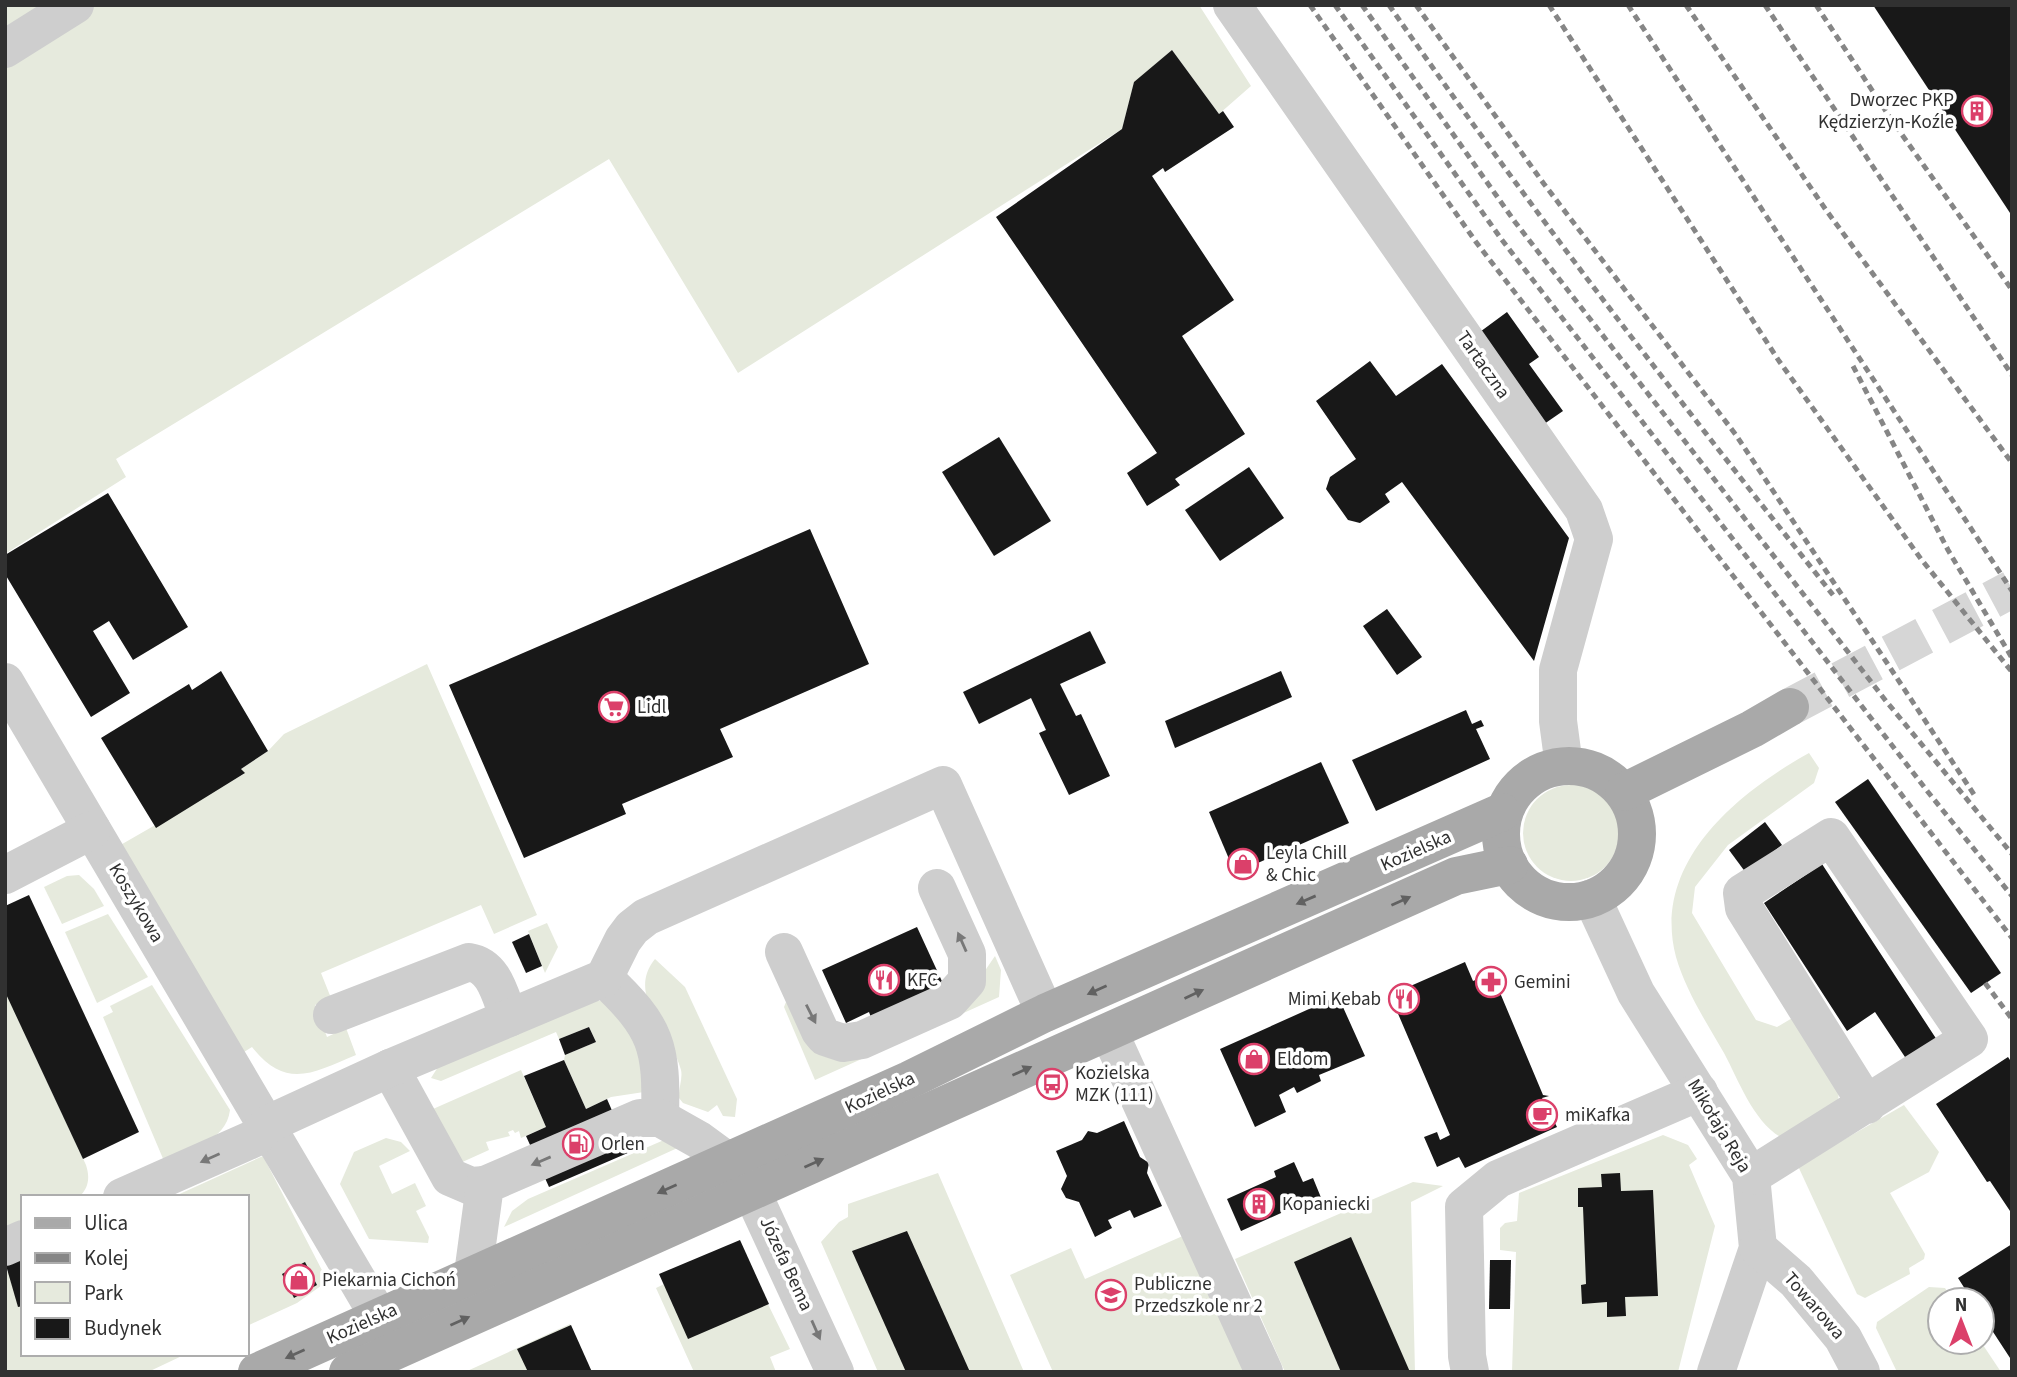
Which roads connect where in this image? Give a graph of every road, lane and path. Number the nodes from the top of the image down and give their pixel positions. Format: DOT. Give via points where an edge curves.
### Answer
graph roads {
  1 [pos="75,5"];
  2 [pos="1232,5"];
  3 [pos="5,49"];
  4 [pos="5,682"];
  5 [pos="1790,707"];
  6 [pos="1564,766"];
  7 [pos="1624,792"];
  8 [pos="1502,812"];
  9 [pos="92,830"];
  10 [pos="1509,865"];
  11 [pos="5,875"];
  12 [pos="937,888"];
  13 [pos="1592,898"];
  14 [pos="784,952"];
  15 [pos="604,978"];
  16 [pos="1045,1013"];
  17 [pos="332,1015"];
  18 [pos="509,1018"];
  19 [pos="1109,1032"];
  20 [pos="390,1068"];
  21 [pos="1699,1091"];
  22 [pos="1867,1105"];
  23 [pos="660,1118"];
  24 [pos="268,1124"];
  25 [pos="740,1176"];
  26 [pos="1751,1176"];
  27 [pos="485,1185"];
  28 [pos="127,1195"];
  29 [pos="1758,1248"];
  30 [pos="473,1274"];
  31 [pos="379,1317"];
  32 [pos="398,1349"];
  33 [pos="257,1372"];
  34 [pos="348,1372"];
  35 [pos="835,1372"];
  36 [pos="1264,1372"];
  37 [pos="1470,1372"];
  38 [pos="1716,1372"];
  39 [pos="1861,1372"];
  1 -- 3 [label="street"];
  2 -- 6 [label="street, Tartaczna" via="1584,510 1594,539 1558,670"];
  4 -- 9 [label="street, Koszykowa"];
  5 -- 7 [label="main road"];
  6 -- 7 [label="main road" via="1597,771"];
  6 -- 8 [label="main road" via="1532,777"];
  7 -- 13 [label="main road" via="1638,832 1635,853 1612,888"];
  8 -- 10 [label="main road" via="1500,839"];
  8 -- 16 [label="main road, Kozielska, one-way"];
  9 -- 11 [label="street"];
  9 -- 24 [label="street, Koszykowa"];
  10 -- 13 [label="main road" via="1531,891 1550,900"];
  19 -- 10 [label="main road, Kozielska, one-way" via="1456,876"];
  14 -- 12 [label="street, one-way" via="825,1037 843,1043 863,1040 950,1001 967,981 967,954"];
  13 -- 21 [label="street, Mikołaja Reja" via="1636,993"];
  15 -- 16 [label="street" via="623,940 646,916 943,785"];
  15 -- 18 [label="street"];
  15 -- 23 [label="street" via="641,1016 657,1046"];
  16 -- 25 [label="main road, Kozielska" via="909,1080"];
  17 -- 18 [label="street" via="469,962 491,975"];
  18 -- 20 [label="street"];
  25 -- 19 [label="main road, Kozielska, one-way"];
  19 -- 36 [label="street"];
  20 -- 24 [label="street"];
  20 -- 27 [label="street" via="450,1177 471,1186"];
  21 -- 26 [label="street, Mikołaja Reja"];
  21 -- 37 [label="street" via="1498,1179 1464,1207"];
  22 -- 22 [label="street" via="1969,1039 1831,837 1742,893 1744,908"];
  22 -- 26 [label="street"];
  23 -- 25 [label="street"];
  23 -- 27 [label="street, one-way" via="640,1118"];
  24 -- 28 [label="street, one-way" via="255,1138"];
  24 -- 31 [label="street, Koszykowa"];
  25 -- 30 [label="main road, Kozielska, one-way"];
  32 -- 25 [label="main road, Kozielska, one-way"];
  25 -- 35 [label="street, Józefa Bema, one-way"];
  26 -- 29 [label="street, Mikołaja Reja"];
  27 -- 30 [label="street"];
  29 -- 38 [label="street, Mikołaja Reja"];
  29 -- 39 [label="street, Towarowa" via="1796,1280 1843,1338"];
  30 -- 31 [label="main road, Kozielska"];
  31 -- 32 [label="street, Koszykowa"];
  31 -- 33 [label="main road, Kozielska, one-way"];
  32 -- 34 [label="main road, Kozielska"];
}
